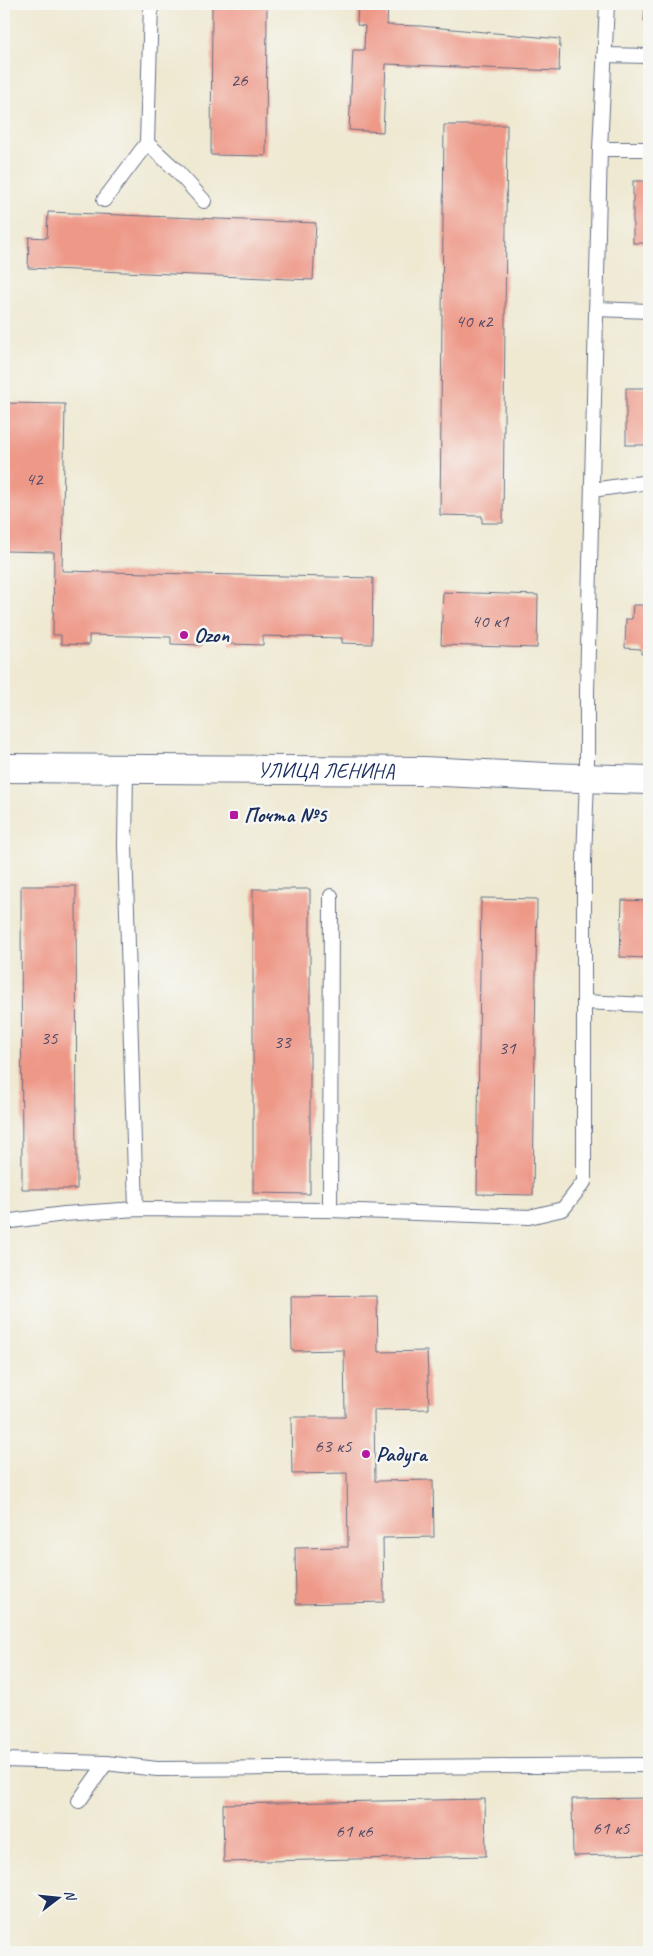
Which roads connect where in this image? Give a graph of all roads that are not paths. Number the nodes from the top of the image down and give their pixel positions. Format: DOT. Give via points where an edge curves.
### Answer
graph roads {
  1 [pos="151,4"];
  2 [pos="607,4"];
  3 [pos="604,55"];
  4 [pos="649,56"];
  5 [pos="147,143"];
  6 [pos="649,148"];
  7 [pos="600,149"];
  8 [pos="104,200"];
  9 [pos="204,201"];
  10 [pos="596,310"];
  11 [pos="649,311"];
  12 [pos="649,482"];
  13 [pos="592,490"];
  14 [pos="4,768"];
  15 [pos="126,769"];
  16 [pos="587,778"];
  17 [pos="649,780"];
  18 [pos="331,896"];
  19 [pos="584,1002"];
  20 [pos="649,1005"];
  21 [pos="136,1209"];
  22 [pos="330,1210"];
  23 [pos="4,1222"];
  24 [pos="4,1760"];
  25 [pos="106,1763"];
  26 [pos="649,1765"];
  27 [pos="79,1801"];
  1 -- 5 [label="lane"];
  2 -- 3 [label="lane"];
  3 -- 4 [label="lane"];
  3 -- 7 [label="lane"];
  5 -- 8 [label="lane"];
  5 -- 9 [label="lane"];
  6 -- 7 [label="lane"];
  7 -- 10 [label="lane"];
  10 -- 11 [label="lane"];
  10 -- 13 [label="lane"];
  12 -- 13 [label="lane"];
  13 -- 16 [label="lane"];
  14 -- 15 [label="street, УЛИЦА ЛЕНИНА"];
  15 -- 16 [label="street, УЛИЦА ЛЕНИНА" via="423,771"];
  15 -- 21 [label="lane" via="125,846"];
  16 -- 17 [label="street, УЛИЦА ЛЕНИНА"];
  16 -- 19 [label="lane"];
  18 -- 22 [label="lane"];
  19 -- 20 [label="lane"];
  19 -- 22 [label="lane" via="584,1182 563,1209 529,1217"];
  21 -- 22 [label="lane"];
  21 -- 23 [label="lane"];
  24 -- 25 [label="lane"];
  25 -- 26 [label="lane" via="157,1769"];
  25 -- 27 [label="lane"];
}
